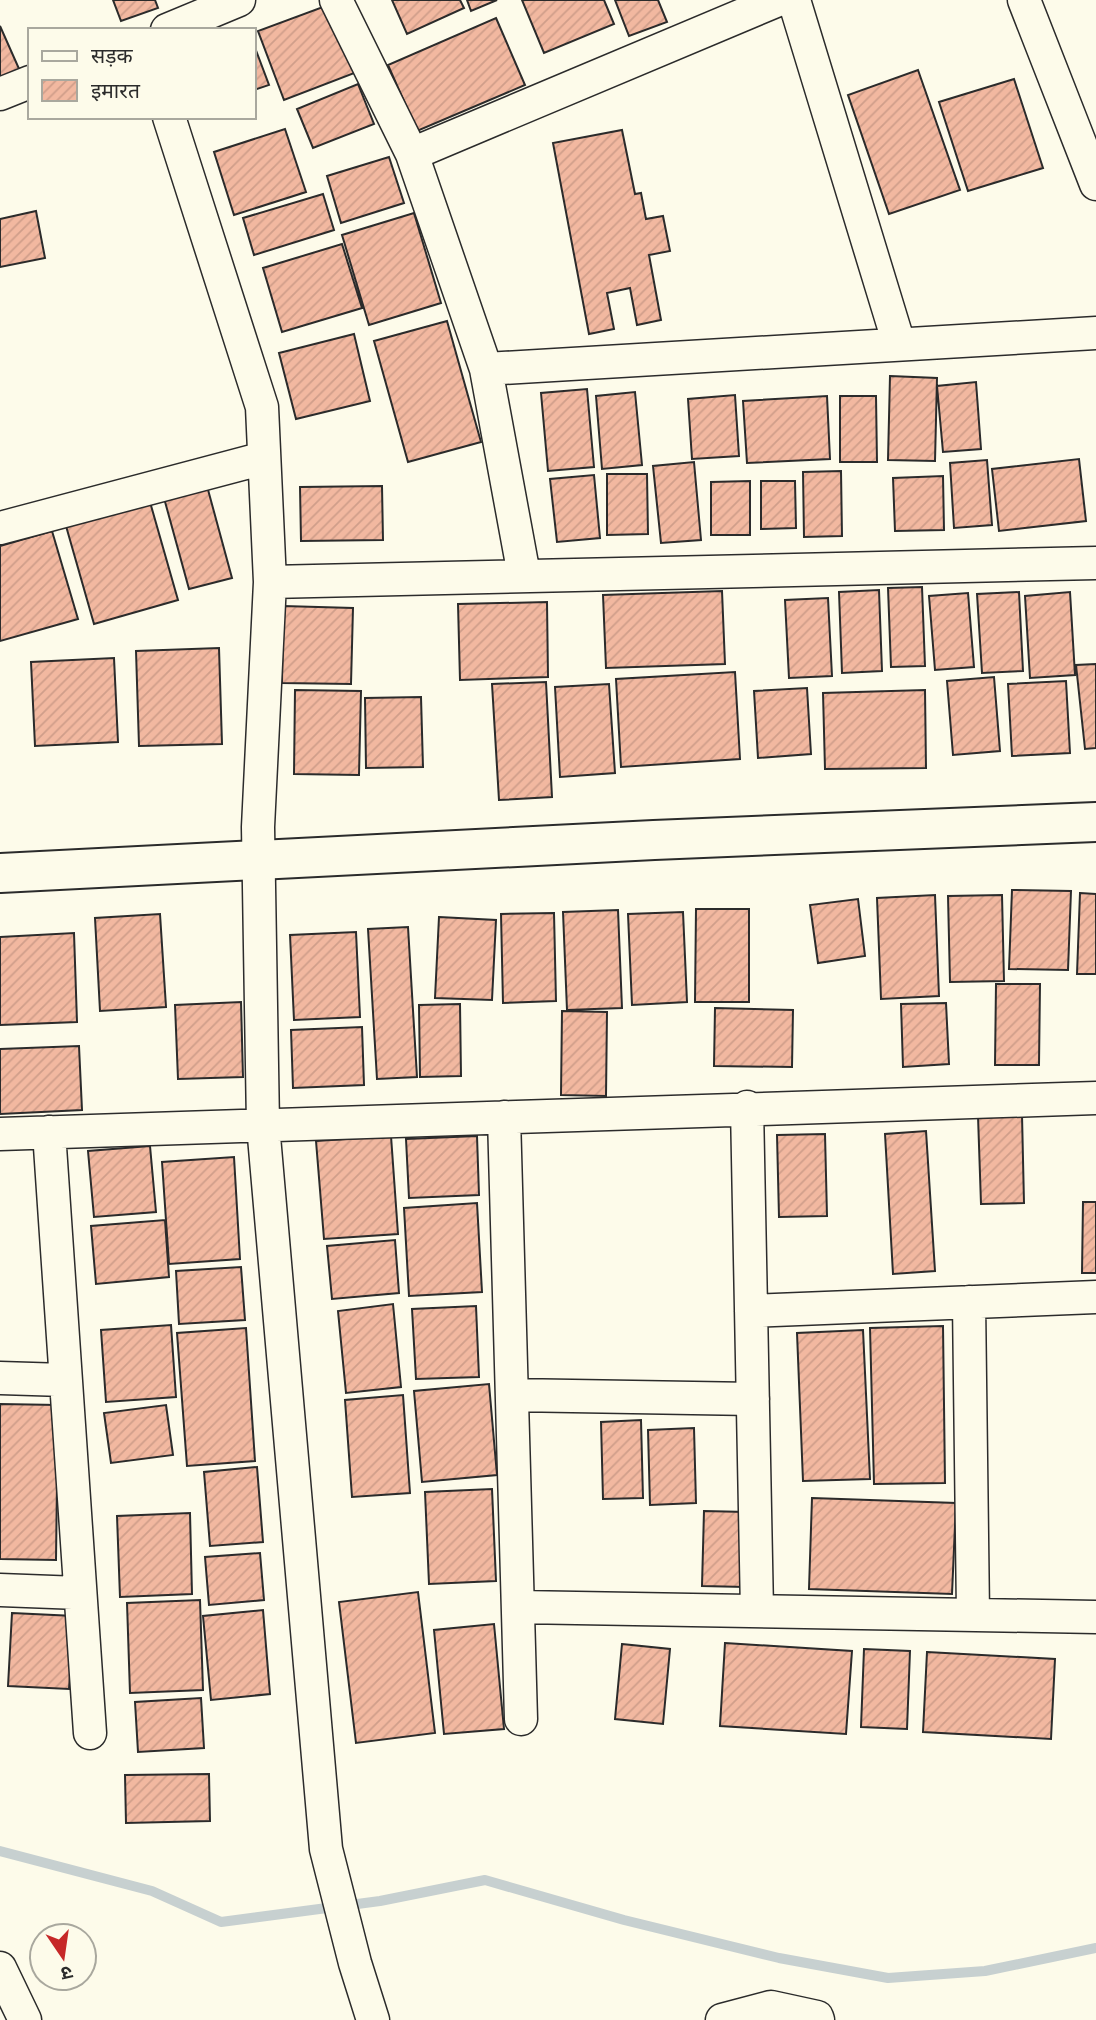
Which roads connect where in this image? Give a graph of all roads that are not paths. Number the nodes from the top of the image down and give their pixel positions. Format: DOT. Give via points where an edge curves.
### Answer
graph roads {
  1 [pos="239,0"];
  2 [pos="336,0"];
  3 [pos="778,0"];
  4 [pos="794,0"];
  5 [pos="1024,0"];
  6 [pos="172,28"];
  7 [pos="28,83"];
  8 [pos="0,94"];
  9 [pos="170,119"];
  10 [pos="1087,136"];
  11 [pos="412,154"];
  12 [pos="1096,184"];
  13 [pos="1096,333"];
  14 [pos="899,344"];
  15 [pos="486,369"];
  16 [pos="264,458"];
  17 [pos="0,528"];
  18 [pos="1096,563"];
  19 [pos="524,575"];
  20 [pos="270,582"];
  21 [pos="1096,822"];
  22 [pos="258,861"];
  23 [pos="1,867"];
  24 [pos="1096,1098"];
  25 [pos="747,1107"];
  26 [pos="505,1116"];
  27 [pos="263,1125"];
  28 [pos="48,1132"];
  29 [pos="0,1134"];
  30 [pos="1096,1297"];
  31 [pos="969,1302"];
  32 [pos="751,1311"];
  33 [pos="0,1378"];
  34 [pos="64,1381"];
  35 [pos="512,1395"];
  36 [pos="753,1399"];
  37 [pos="0,1590"];
  38 [pos="79,1592"];
  39 [pos="519,1607"];
  40 [pos="757,1611"];
  41 [pos="973,1615"];
  42 [pos="1096,1617"];
  43 [pos="521,1719"];
  44 [pos="90,1733"];
  45 [pos="0,1968"];
  46 [pos="24,2020"];
  47 [pos="373,2020"];
  48 [pos="722,2020"];
  49 [pos="818,2020"];
  1 -- 6 [label="street"];
  2 -- 11 [label="street"];
  3 -- 11 [label="street"];
  4 -- 14 [label="street"];
  5 -- 10 [label="street"];
  7 -- 8 [label="street"];
  9 -- 16 [label="street" via="262,407"];
  10 -- 12 [label="street"];
  11 -- 15 [label="street"];
  13 -- 14 [label="street"];
  14 -- 15 [label="street"];
  15 -- 19 [label="street"];
  16 -- 17 [label="street"];
  16 -- 20 [label="street"];
  18 -- 19 [label="street"];
  19 -- 20 [label="street"];
  20 -- 22 [label="street"];
  21 -- 22 [label="street"];
  22 -- 23 [label="street"];
  22 -- 27 [label="street"];
  24 -- 25 [label="street"];
  25 -- 26 [label="street"];
  25 -- 32 [label="street"];
  26 -- 27 [label="street"];
  26 -- 35 [label="street"];
  27 -- 28 [label="street"];
  27 -- 47 [label="street" via="326,1849"];
  28 -- 29 [label="street"];
  28 -- 34 [label="street"];
  30 -- 31 [label="street"];
  31 -- 32 [label="street"];
  31 -- 41 [label="street"];
  32 -- 36 [label="street"];
  33 -- 34 [label="street"];
  34 -- 38 [label="street"];
  35 -- 36 [label="street"];
  35 -- 39 [label="street"];
  36 -- 40 [label="street"];
  37 -- 38 [label="street"];
  38 -- 44 [label="street"];
  39 -- 40 [label="street"];
  39 -- 43 [label="street"];
  40 -- 41 [label="street"];
  41 -- 42 [label="street"];
  45 -- 46 [label="street"];
  48 -- 49 [label="street" via="771,2007"];
}
